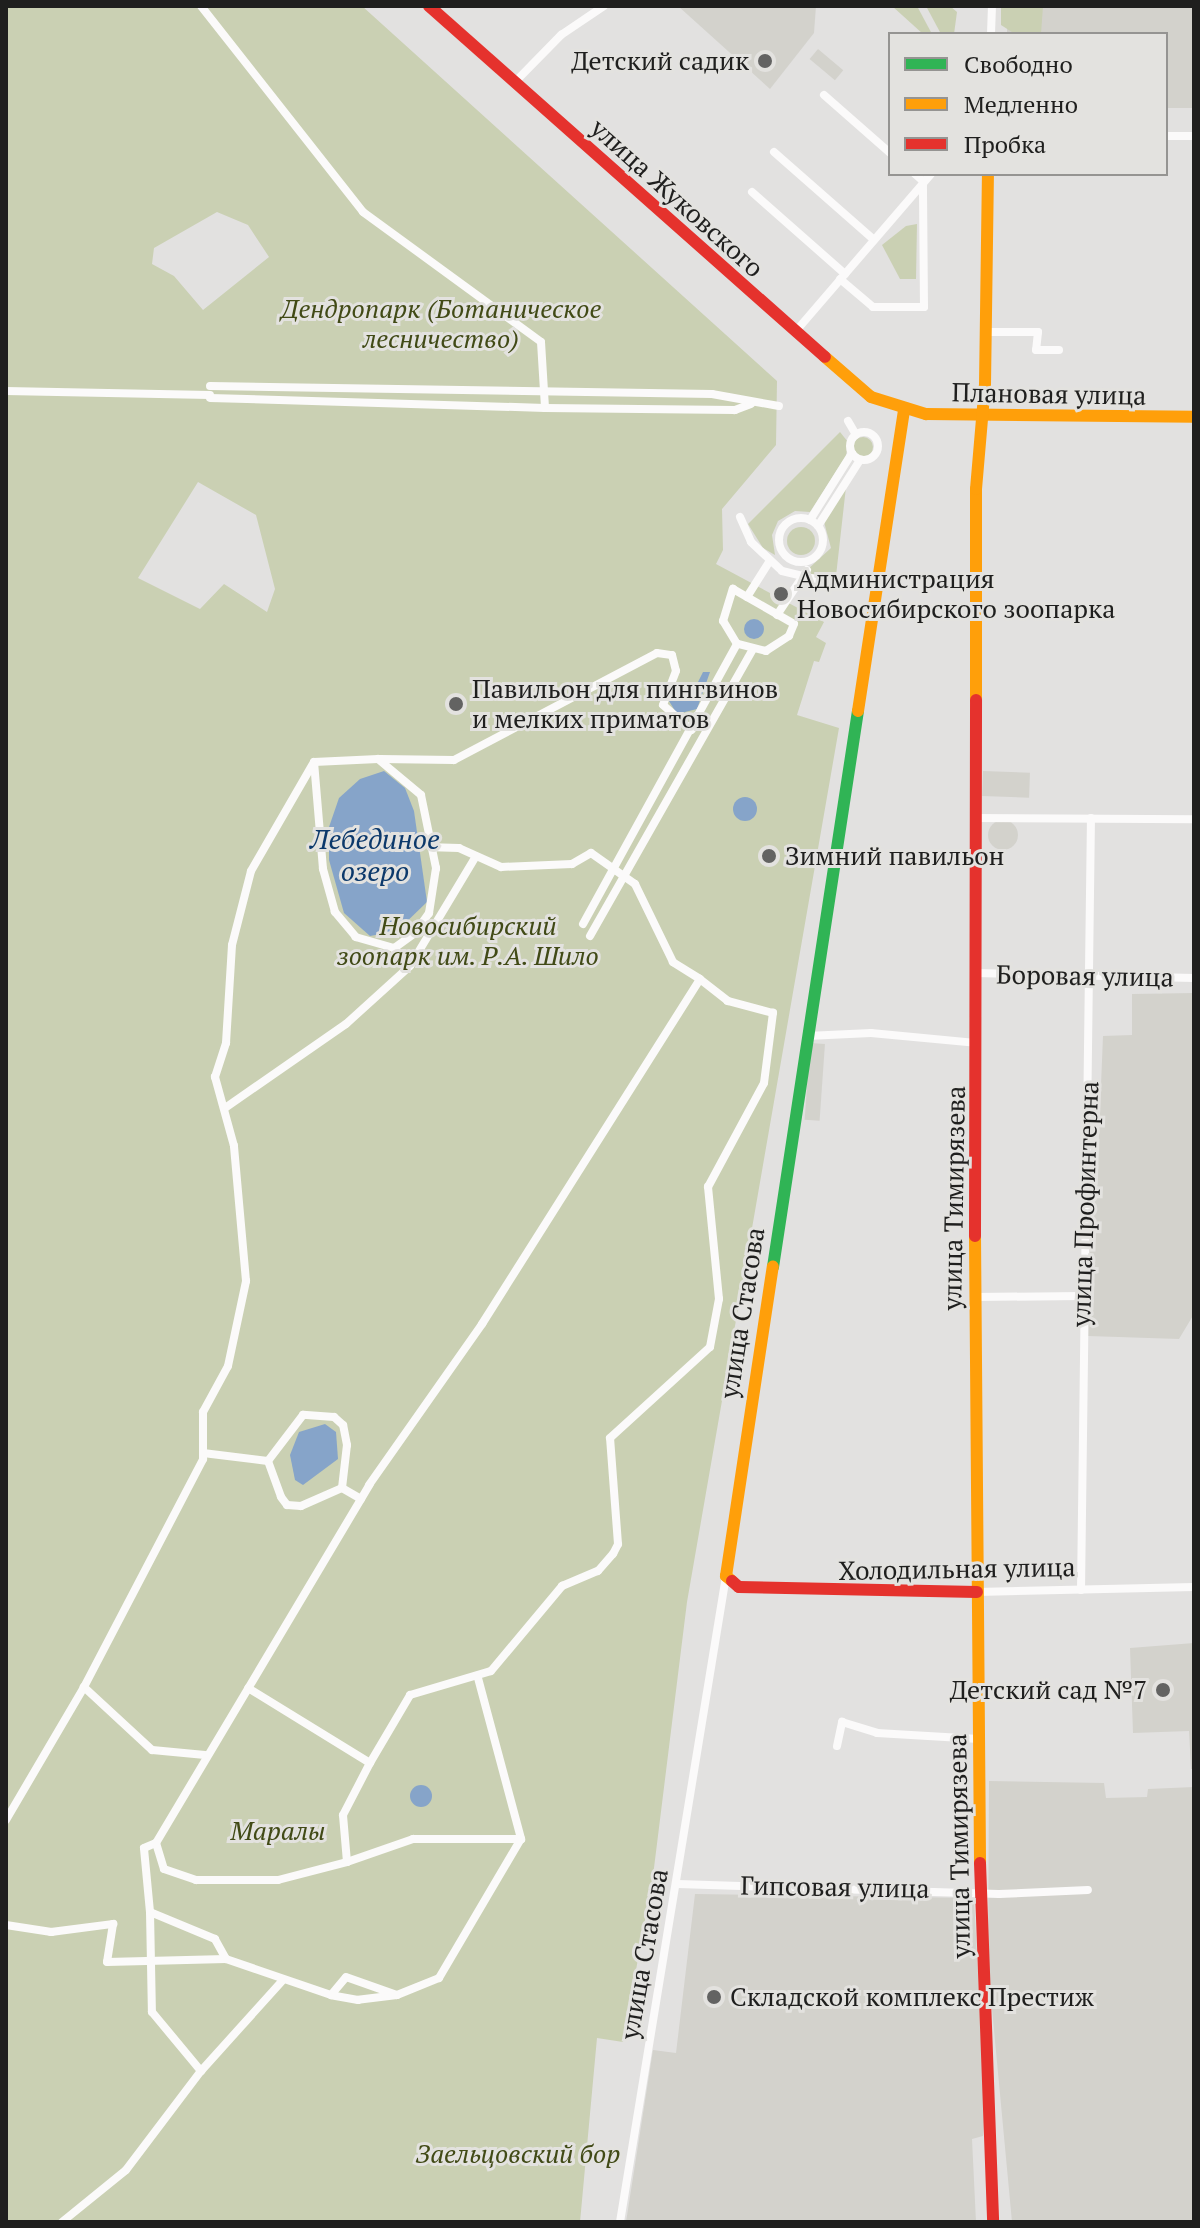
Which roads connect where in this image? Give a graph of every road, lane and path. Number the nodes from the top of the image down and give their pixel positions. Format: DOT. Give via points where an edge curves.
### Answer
graph roads {
  1 [pos="201,6"];
  2 [pos="429,6"];
  3 [pos="604,6"];
  4 [pos="992,6"];
  5 [pos="991,32"];
  6 [pos="515,82"];
  7 [pos="824,95"];
  8 [pos="1168,136"];
  9 [pos="1194,136"];
  10 [pos="888,151"];
  11 [pos="774,152"];
  12 [pos="917,176"];
  13 [pos="929,176"];
  14 [pos="988,176"];
  15 [pos="923,181"];
  16 [pos="752,192"];
  17 [pos="874,240"];
  18 [pos="843,276"];
  19 [pos="794,332"];
  20 [pos="987,332"];
  21 [pos="1059,350"];
  22 [pos="6,391"];
  23 [pos="210,393"];
  24 [pos="546,393"];
  25 [pos="751,404"];
  26 [pos="779,406"];
  27 [pos="545,408"];
  28 [pos="904,411"];
  29 [pos="984,416"];
  30 [pos="1194,417"];
  31 [pos="848,421"];
  32 [pos="856,435"];
  33 [pos="852,453"];
  34 [pos="860,460"];
  35 [pos="740,517"];
  36 [pos="810,520"];
  37 [pos="818,526"];
  38 [pos="790,560"];
  39 [pos="769,562"];
  40 [pos="807,570"];
  41 [pos="782,571"];
  42 [pos="801,579"];
  43 [pos="836,584"];
  44 [pos="749,593"];
  45 [pos="780,611"];
  46 [pos="737,644"];
  47 [pos="752,651"];
  48 [pos="692,730"];
  49 [pos="378,759"];
  50 [pos="314,762"];
  51 [pos="974,818"];
  52 [pos="1091,818"];
  53 [pos="1194,819"];
  54 [pos="434,847"];
  55 [pos="476,856"];
  56 [pos="615,867"];
  57 [pos="625,875"];
  58 [pos="583,924"];
  59 [pos="590,936"];
  60 [pos="394,948"];
  61 [pos="410,966"];
  62 [pos="975,973"];
  63 [pos="1091,975"];
  64 [pos="1194,978"];
  65 [pos="700,979"];
  66 [pos="807,1036"];
  67 [pos="976,1043"];
  68 [pos="225,1108"];
  69 [pos="1082,1296"];
  70 [pos="975,1297"];
  71 [pos="203,1453"];
  72 [pos="268,1461"];
  73 [pos="342,1488"];
  74 [pos="361,1499"];
  75 [pos="726,1576"];
  76 [pos="1194,1587"];
  77 [pos="1081,1590"];
  78 [pos="977,1592"];
  79 [pos="478,1678"];
  80 [pos="84,1687"];
  81 [pos="248,1688"];
  82 [pos="979,1739"];
  83 [pos="837,1746"];
  84 [pos="205,1755"];
  85 [pos="370,1763"];
  86 [pos="6,1820"];
  87 [pos="521,1839"];
  88 [pos="156,1843"];
  89 [pos="347,1862"];
  90 [pos="678,1884"];
  91 [pos="980,1890"];
  92 [pos="1088,1890"];
  93 [pos="150,1912"];
  94 [pos="6,1925"];
  95 [pos="148,1958"];
  96 [pos="226,1959"];
  97 [pos="282,1981"];
  98 [pos="331,1995"];
  99 [pos="397,1995"];
  100 [pos="201,2071"];
  101 [pos="62,2222"];
  102 [pos="620,2222"];
  103 [pos="993,2222"];
  1 -- 24 [label="street" via="363,212 541,342"];
  2 -- 6 [label="street, улица Жуковского"];
  3 -- 6 [label="street" via="561,35"];
  4 -- 5 [label="street"];
  6 -- 19 [label="street, улица Жуковского"];
  7 -- 10 [label="street"];
  8 -- 9 [label="street"];
  11 -- 17 [label="street"];
  12 -- 15 [label="street"];
  13 -- 15 [label="street"];
  14 -- 20 [label="street, улица Тимирязева"];
  15 -- 17 [label="street"];
  15 -- 18 [label="street" via="924,307 873,307"];
  16 -- 18 [label="street"];
  17 -- 18 [label="street"];
  18 -- 19 [label="street"];
  19 -- 28 [label="street, улица Жуковского" via="871,397"];
  20 -- 21 [label="street" via="1038,332 1036,350"];
  20 -- 29 [label="street, улица Тимирязева"];
  22 -- 23 [label="street"];
  23 -- 24 [label="street"];
  23 -- 27 [label="street"];
  24 -- 25 [label="street" via="712,394"];
  24 -- 27 [label="street"];
  25 -- 26 [label="street"];
  25 -- 27 [label="street" via="735,410"];
  28 -- 29 [label="street, Плановая улица"];
  28 -- 66 [label="street, улица Стасова"];
  29 -- 30 [label="street, Плановая улица"];
  29 -- 51 [label="street, улица Тимирязева" via="976,489"];
  31 -- 32 [label="street"];
  32 -- 33 [label="street"];
  32 -- 34 [label="street" via="869,434 882,443 873,457"];
  33 -- 34 [label="street"];
  33 -- 36 [label="street"];
  34 -- 37 [label="street"];
  35 -- 39 [label="street" via="751,542"];
  36 -- 37 [label="street"];
  36 -- 38 [label="street" via="795,519 783,527 778,541"];
  37 -- 38 [label="street" via="822,543 816,556 804,562"];
  38 -- 41 [label="street"];
  39 -- 41 [label="street"];
  39 -- 44 [label="street"];
  40 -- 42 [label="street"];
  41 -- 42 [label="street"];
  42 -- 43 [label="street"];
  42 -- 45 [label="street"];
  44 -- 45 [label="street"];
  44 -- 46 [label="street" via="733,589 724,608 723,621"];
  45 -- 47 [label="street" via="794,624 789,636 766,651"];
  46 -- 47 [label="street"];
  46 -- 48 [label="street"];
  47 -- 57 [label="street"];
  48 -- 49 [label="street" via="663,705 676,671 672,655 657,653 454,760"];
  48 -- 56 [label="street"];
  49 -- 50 [label="street"];
  49 -- 54 [label="street" via="421,795"];
  50 -- 60 [label="street" via="323,869 335,912 356,937"];
  50 -- 68 [label="street" via="251,871 232,945 226,1043 215,1077"];
  51 -- 52 [label="street"];
  51 -- 62 [label="street, улица Тимирязева"];
  52 -- 53 [label="street"];
  52 -- 63 [label="street, улица Профинтерна"];
  54 -- 55 [label="street" via="459,848"];
  54 -- 60 [label="street" via="429,913 415,933"];
  55 -- 56 [label="street" via="501,867 572,864 591,853"];
  55 -- 61 [label="street"];
  56 -- 57 [label="street"];
  56 -- 58 [label="street"];
  57 -- 59 [label="street"];
  57 -- 65 [label="street" via="635,884 673,962"];
  60 -- 61 [label="street"];
  61 -- 68 [label="street" via="346,1024"];
  62 -- 63 [label="street, Боровая улица"];
  62 -- 67 [label="street, улица Тимирязева"];
  63 -- 64 [label="street, Боровая улица"];
  63 -- 69 [label="street, улица Профинтерна"];
  65 -- 74 [label="street" via="482,1324"];
  65 -- 79 [label="street" via="728,1001 773,1013 764,1083 708,1187 719,1299 710,1347 610,1438 618,1544 613,1554 598,1571 562,1586 526,1635"];
  66 -- 67 [label="street" via="871,1033"];
  66 -- 75 [label="street, улица Стасова"];
  67 -- 70 [label="street, улица Тимирязева"];
  68 -- 71 [label="street" via="234,1146 246,1281 228,1366 203,1412"];
  69 -- 70 [label="street"];
  69 -- 77 [label="street, улица Профинтерна"];
  70 -- 78 [label="street, улица Тимирязева"];
  71 -- 72 [label="street"];
  71 -- 80 [label="street"];
  72 -- 73 [label="street" via="287,1505 301,1506"];
  72 -- 73 [label="street" via="303,1415 334,1417 343,1425 347,1445"];
  73 -- 74 [label="street"];
  74 -- 81 [label="street"];
  75 -- 78 [label="street, Холодильная улица" via="739,1587 754,1588"];
  75 -- 90 [label="street, улица Стасова"];
  76 -- 77 [label="street, Холодильная улица"];
  77 -- 78 [label="street, Холодильная улица"];
  78 -- 82 [label="street, улица Тимирязева"];
  79 -- 85 [label="street" via="410,1695"];
  79 -- 87 [label="street"];
  80 -- 84 [label="street" via="152,1750"];
  80 -- 86 [label="street"];
  81 -- 84 [label="street"];
  81 -- 85 [label="street"];
  82 -- 83 [label="street" via="877,1733 842,1722"];
  82 -- 91 [label="street, улица Тимирязева"];
  84 -- 88 [label="street"];
  85 -- 89 [label="street" via="343,1815"];
  87 -- 89 [label="street" via="413,1839"];
  87 -- 99 [label="street" via="439,1978"];
  88 -- 89 [label="street" via="164,1869 196,1880 278,1880"];
  88 -- 93 [label="street" via="144,1848"];
  90 -- 91 [label="street, Гипсовая улица"];
  90 -- 102 [label="street, улица Стасова"];
  91 -- 92 [label="street, Гипсовая улица"];
  91 -- 103 [label="street, улица Тимирязева"];
  93 -- 95 [label="street"];
  93 -- 96 [label="street" via="215,1939"];
  94 -- 95 [label="street" via="51,1932 113,1924 107,1962"];
  95 -- 96 [label="street"];
  95 -- 100 [label="street" via="152,2012"];
  96 -- 97 [label="street"];
  97 -- 98 [label="street"];
  97 -- 100 [label="street"];
  98 -- 99 [label="street" via="358,2000"];
  98 -- 99 [label="street" via="346,1977"];
  100 -- 101 [label="street" via="126,2170"];
}
